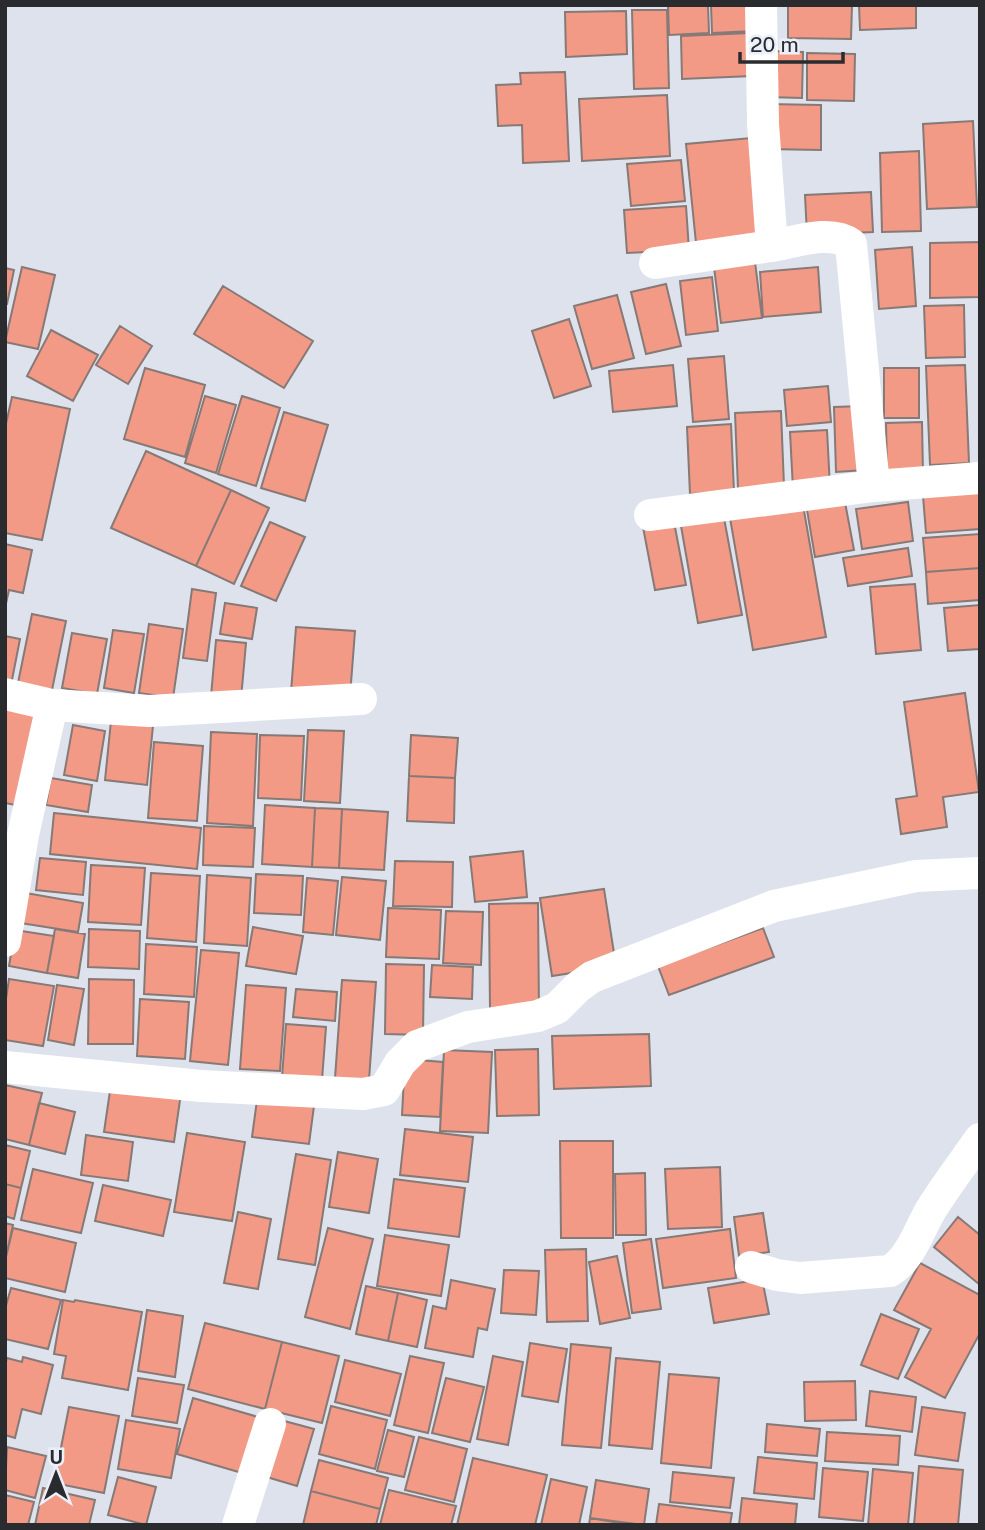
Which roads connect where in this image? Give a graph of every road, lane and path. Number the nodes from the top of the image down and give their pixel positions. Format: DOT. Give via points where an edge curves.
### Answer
graph roads {
  1 [pos="761,5"];
  2 [pos="772,246"];
  3 [pos="655,263"];
  4 [pos="980,478"];
  5 [pos="874,486"];
  6 [pos="650,515"];
  7 [pos="5,694"];
  8 [pos="361,699"];
  9 [pos="52,705"];
  10 [pos="980,873"];
  11 [pos="5,941"];
  12 [pos="5,1067"];
  13 [pos="980,1139"];
  14 [pos="751,1267"];
  15 [pos="270,1424"];
  16 [pos="238,1525"];
  1 -- 2 [label="street"];
  2 -- 3 [label="street"];
  2 -- 5 [label="street" via="833,236 851,244"];
  4 -- 5 [label="street"];
  5 -- 6 [label="street"];
  7 -- 9 [label="street"];
  8 -- 9 [label="street" via="149,710"];
  9 -- 11 [label="street"];
  10 -- 12 [label="street" via="916,876 774,906 708,930 592,977 557,1008 538,1016 468,1027 417,1046 384,1090 363,1094 201,1086"];
  13 -- 14 [label="street" via="934,1205 910,1251 890,1271 800,1278"];
  15 -- 16 [label="street"];
}
